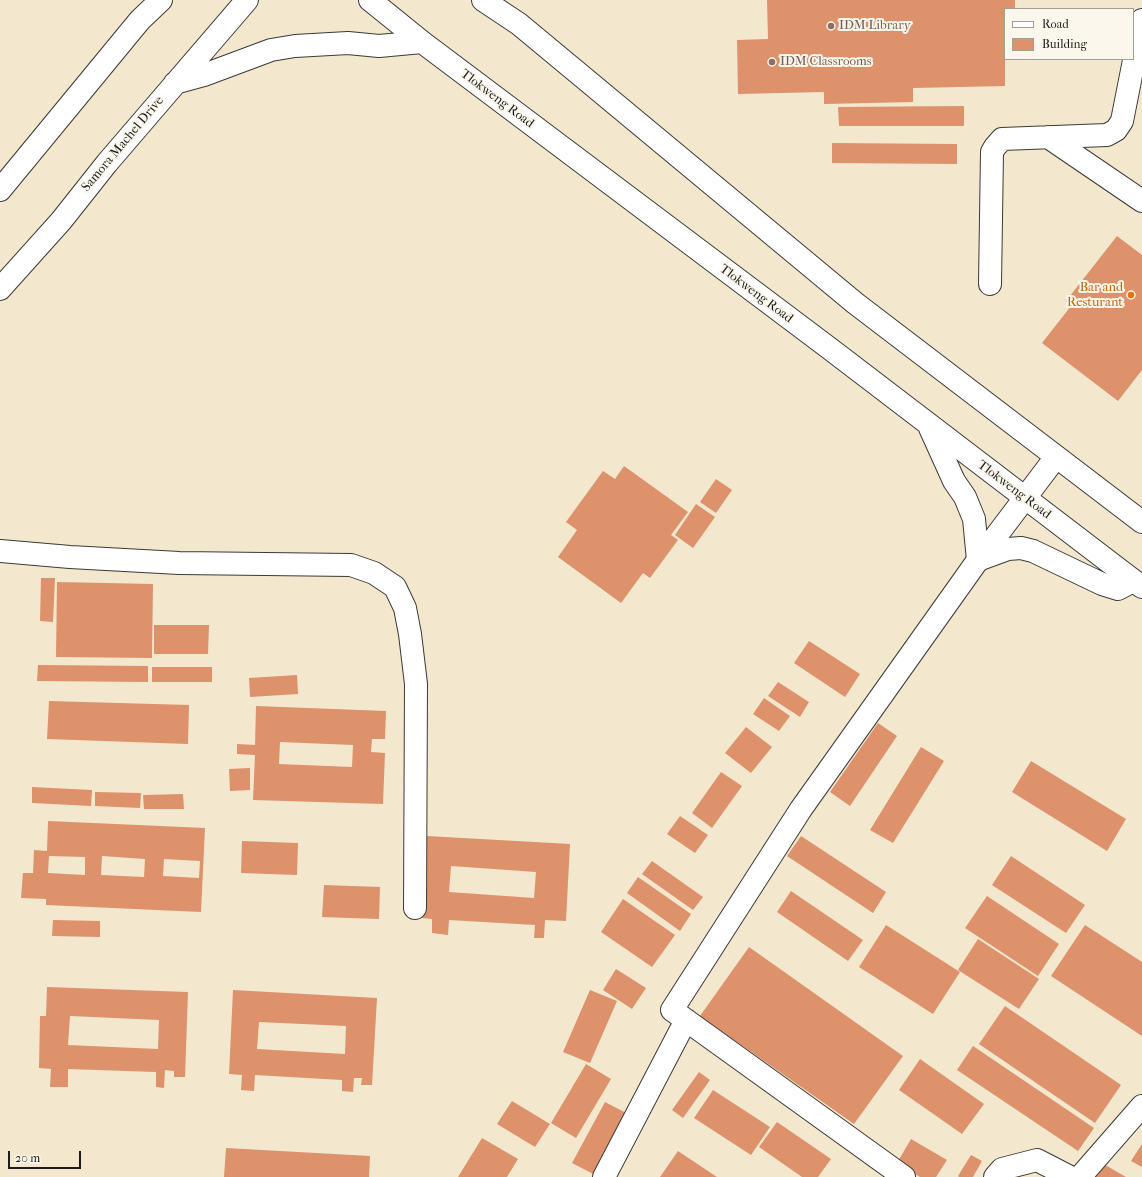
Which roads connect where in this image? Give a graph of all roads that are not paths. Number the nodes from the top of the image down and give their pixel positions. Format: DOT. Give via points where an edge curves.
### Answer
graph roads {
  1 [pos="162,0"];
  2 [pos="247,0"];
  3 [pos="370,0"];
  4 [pos="483,0"];
  5 [pos="487,0"];
  6 [pos="141,10"];
  7 [pos="1142,20"];
  8 [pos="519,24"];
  9 [pos="422,42"];
  10 [pos="176,83"];
  11 [pos="1048,137"];
  12 [pos="0,190"];
  13 [pos="1142,200"];
  14 [pos="990,284"];
  15 [pos="0,289"];
  16 [pos="929,426"];
  17 [pos="1056,457"];
  18 [pos="1024,498"];
  19 [pos="1142,522"];
  20 [pos="0,551"];
  21 [pos="978,560"];
  22 [pos="1138,584"];
  23 [pos="414,908"];
  24 [pos="686,1020"];
  25 [pos="1142,1106"];
  26 [pos="604,1177"];
  27 [pos="904,1177"];
  28 [pos="995,1177"];
  29 [pos="1070,1177"];
  30 [pos="1080,1177"];
  1 -- 6 [label="main road"];
  2 -- 10 [label="main road, Samora Machel Drive"];
  3 -- 9 [label="main road, Tlokweng Road"];
  4 -- 8 [label="main road"];
  5 -- 8 [label="main road"];
  6 -- 12 [label="main road"];
  7 -- 11 [label="main road" via="1122,121 1116,130 1106,135"];
  8 -- 17 [label="main road" via="855,304"];
  9 -- 10 [label="main road" via="379,46 348,43 295,46 271,50"];
  9 -- 16 [label="main road, Tlokweng Road"];
  10 -- 15 [label="main road, Samora Machel Drive" via="61,221"];
  11 -- 13 [label="main road"];
  11 -- 14 [label="main road" via="1002,139 992,152"];
  16 -- 18 [label="main road, Tlokweng Road"];
  16 -- 21 [label="main road" via="974,519"];
  17 -- 18 [label="main road"];
  17 -- 19 [label="main road"];
  18 -- 21 [label="main road"];
  18 -- 22 [label="main road, Tlokweng Road"];
  20 -- 23 [label="main road" via="179,564 351,566 374,573 395,587 405,608 416,684"];
  21 -- 22 [label="main road" via="1008,548 1021,548 1118,589"];
  21 -- 24 [label="main road" via="801,808 672,1010"];
  24 -- 26 [label="main road"];
  24 -- 27 [label="main road"];
  25 -- 30 [label="main road"];
  28 -- 29 [label="main road" via="1002,1169 1037,1160"];
}
